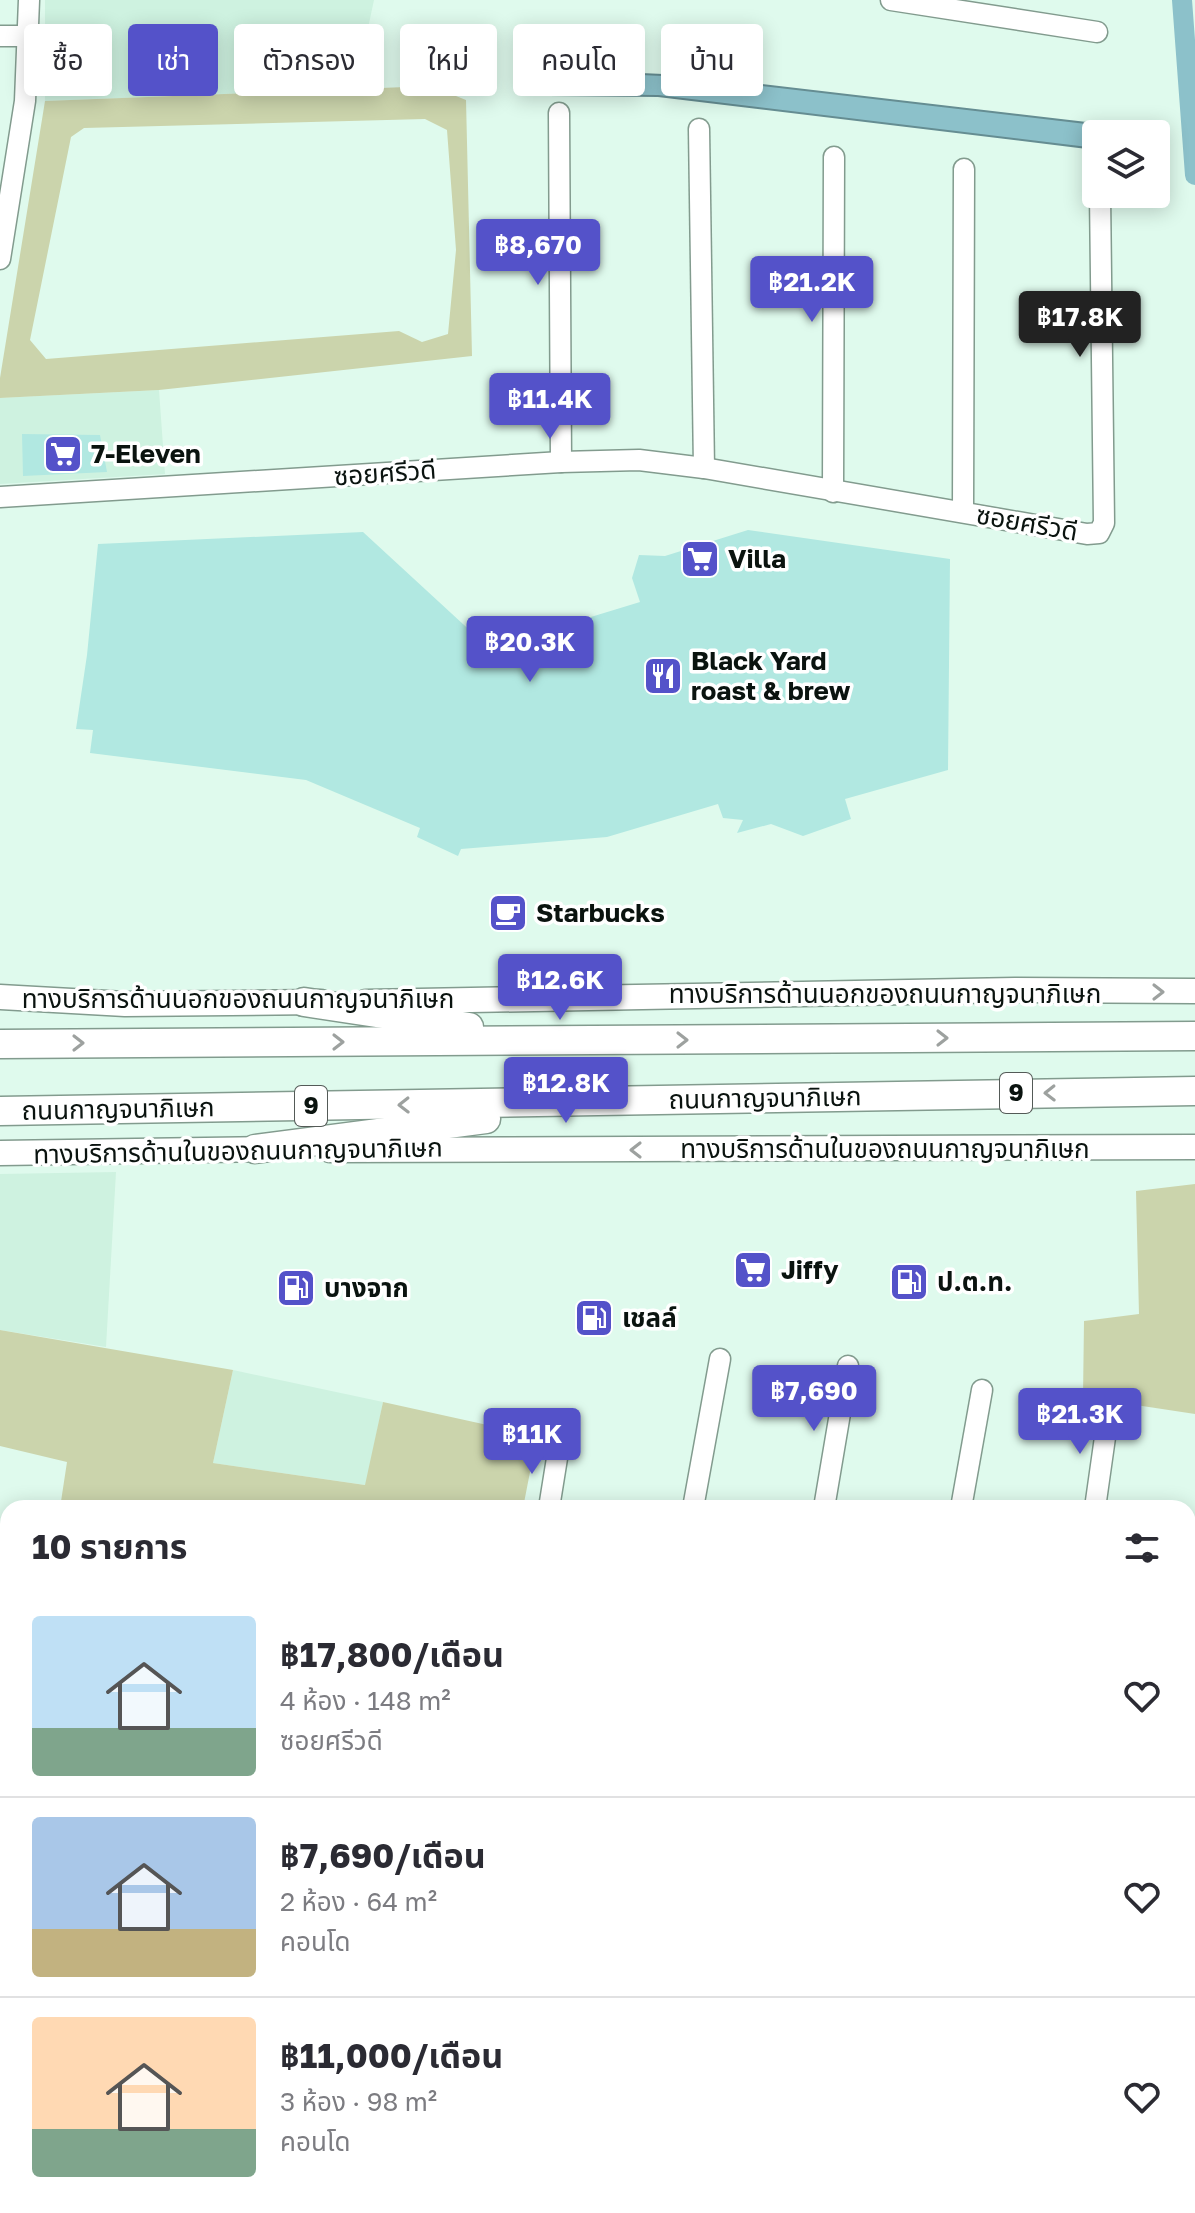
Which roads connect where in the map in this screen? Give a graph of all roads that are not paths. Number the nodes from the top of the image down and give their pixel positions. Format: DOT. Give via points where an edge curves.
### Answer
graph roads {
  1 [pos="29,0"];
  2 [pos="891,0"];
  3 [pos="28,24"];
  4 [pos="1097,32"];
  5 [pos="0,36"];
  6 [pos="24,36"];
  7 [pos="25,96"];
  8 [pos="559,113"];
  9 [pos="699,129"];
  10 [pos="834,157"];
  11 [pos="964,169"];
  12 [pos="1100,208"];
  13 [pos="4,218"];
  14 [pos="0,259"];
  15 [pos="561,462"];
  16 [pos="704,468"];
  17 [pos="833,492"];
  18 [pos="0,497"];
  19 [pos="963,512"];
  20 [pos="1195,991"];
  21 [pos="0,997"];
  22 [pos="304,1002"];
  23 [pos="125,1004"];
  24 [pos="0,1015"];
  25 [pos="1195,1036"];
  26 [pos="556,1040"];
  27 [pos="0,1044"];
  28 [pos="1195,1091"];
  29 [pos="622,1101"];
  30 [pos="0,1111"];
  31 [pos="0,1145"];
  32 [pos="1195,1147"];
  33 [pos="255,1149"];
  34 [pos="88,1151"];
  35 [pos="0,1153"];
  36 [pos="720,1359"];
  37 [pos="848,1366"];
  38 [pos="982,1390"];
  39 [pos="1109,1409"];
  40 [pos="558,1452"];
  41 [pos="550,1500"];
  42 [pos="694,1500"];
  43 [pos="825,1500"];
  44 [pos="962,1500"];
  45 [pos="1096,1500"];
  1 -- 3 [label="street"];
  2 -- 4 [label="street"];
  5 -- 6 [label="street"];
  7 -- 13 [label="street"];
  8 -- 15 [label="street"];
  9 -- 16 [label="street"];
  10 -- 17 [label="street"];
  11 -- 19 [label="street"];
  12 -- 19 [label="street, ซอยศรีวดี" via="1104,523 1099,533 1087,534"];
  13 -- 14 [label="street"];
  15 -- 16 [label="street, ซอยศรีวดี" via="639,460"];
  15 -- 18 [label="street, ซอยศรีวดี"];
  16 -- 17 [label="street, ซอยศรีวดี"];
  17 -- 19 [label="street, ซอยศรีวดี"];
  22 -- 20 [label="main road, ทางบริการด้านนอกของถนนกาญจนาภิเษก, one-way"];
  21 -- 23 [label="main road, ทางบริการด้านนอกของถนนกาญจนาภิเษก"];
  22 -- 23 [label="main road, ทางบริการด้านนอกของถนนกาญจนาภิเษก"];
  22 -- 26 [label="highway"];
  23 -- 24 [label="main road"];
  26 -- 25 [label="highway, 9, one-way"];
  27 -- 26 [label="highway, 9, one-way"];
  28 -- 29 [label="highway, ถนนกาญจนาภิเษก / 9, one-way"];
  29 -- 30 [label="highway, ถนนกาญจนาภิเษก / 9, one-way"];
  29 -- 33 [label="highway"];
  31 -- 34 [label="main road"];
  32 -- 33 [label="main road, ทางบริการด้านในของถนนกาญจนาภิเษก, one-way"];
  33 -- 34 [label="main road, ทางบริการด้านในของถนนกาญจนาภิเษก"];
  34 -- 35 [label="main road, ทางบริการด้านในของถนนกาญจนาภิเษก"];
  36 -- 42 [label="street"];
  37 -- 43 [label="street"];
  38 -- 44 [label="street"];
  39 -- 45 [label="street"];
  40 -- 41 [label="street"];
}
